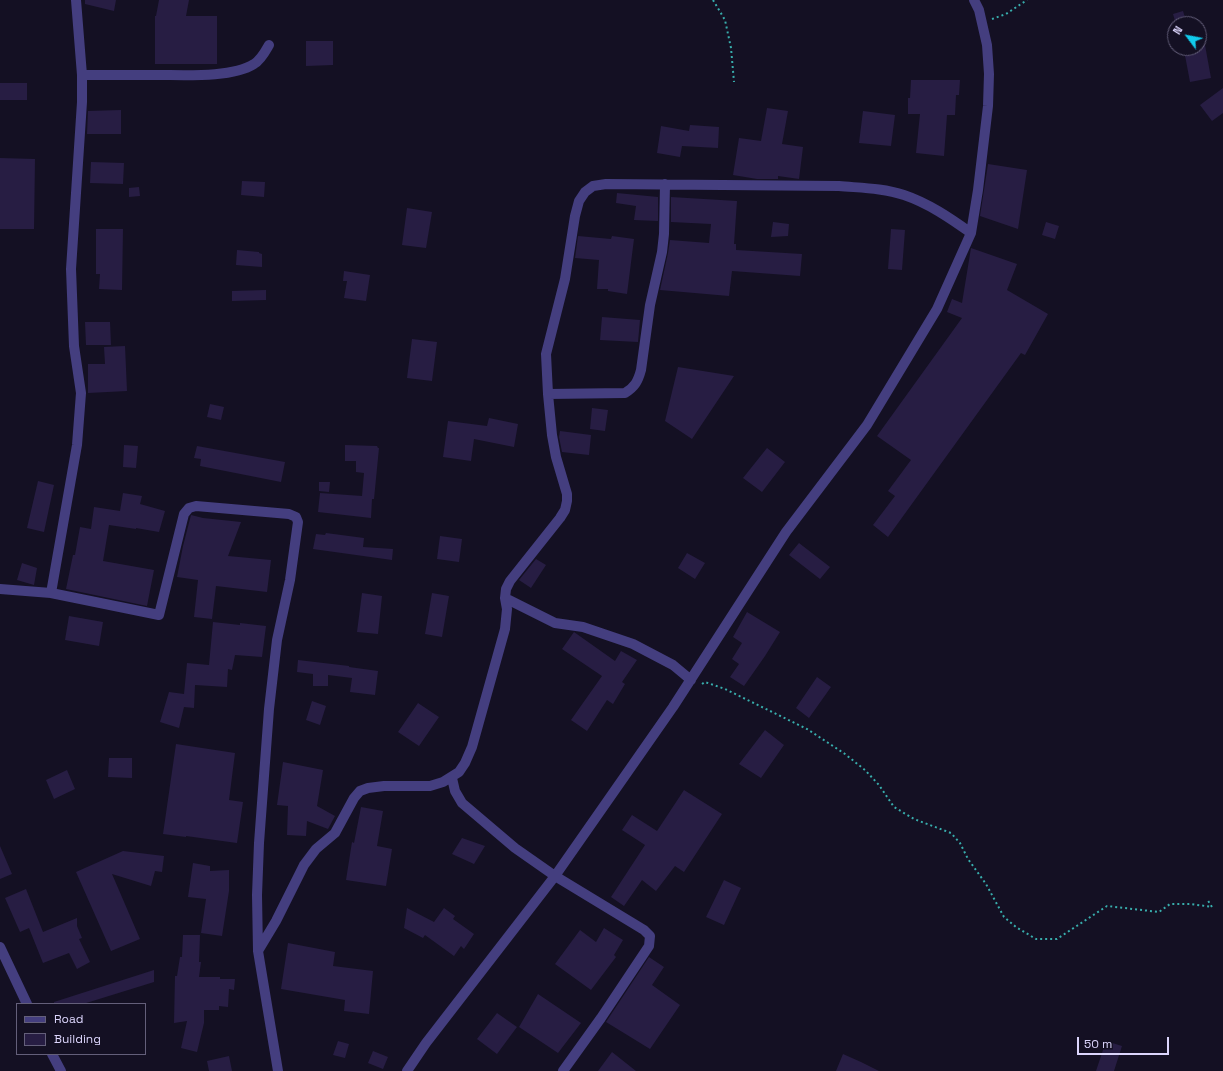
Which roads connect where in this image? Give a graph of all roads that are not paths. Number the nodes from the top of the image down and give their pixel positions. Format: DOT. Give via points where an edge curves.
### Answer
graph roads {
  1 [pos="76,0"];
  2 [pos="974,0"];
  3 [pos="269,45"];
  4 [pos="82,75"];
  5 [pos="665,184"];
  6 [pos="971,233"];
  7 [pos="548,394"];
  8 [pos="0,589"];
  9 [pos="51,593"];
  10 [pos="505,598"];
  11 [pos="691,680"];
  12 [pos="452,778"];
  13 [pos="555,876"];
  14 [pos="0,947"];
  15 [pos="258,951"];
  16 [pos="27,1003"];
  17 [pos="53,1055"];
  18 [pos="61,1071"];
  19 [pos="278,1071"];
  20 [pos="407,1071"];
  21 [pos="563,1071"];
  1 -- 4 [label="street"];
  2 -- 6 [label="street" via="979,10 987,45 989,74 988,106"];
  3 -- 4 [label="street" via="254,64 241,70 223,73"];
  4 -- 9 [label="street" via="71,269 74,346 81,393 80,420"];
  5 -- 6 [label="street" via="877,189 904,195 926,205"];
  5 -- 7 [label="street" via="593,186 579,201 565,279 546,354"];
  5 -- 7 [label="street" via="662,252 652,291 638,382 624,393"];
  6 -- 11 [label="street" via="937,309 868,425 786,532"];
  7 -- 10 [label="street" via="556,458 567,501 560,518 510,581"];
  8 -- 9 [label="street"];
  9 -- 15 [label="street" via="160,615 184,514 189,508 196,506 289,514 296,517 298,522 290,580 277,640 269,709 259,843"];
  10 -- 11 [label="street" via="555,623 583,627 633,644 673,665"];
  10 -- 12 [label="street" via="507,609 504,629 472,747 465,763"];
  11 -- 13 [label="street"];
  12 -- 13 [label="street" via="455,791 472,813"];
  12 -- 15 [label="street" via="430,786 384,786 360,791 335,833 316,849 304,865"];
  13 -- 20 [label="street"];
  13 -- 21 [label="street" via="650,936 649,946"];
  14 -- 16 [label="street"];
  15 -- 19 [label="street"];
  17 -- 18 [label="street"];
}
